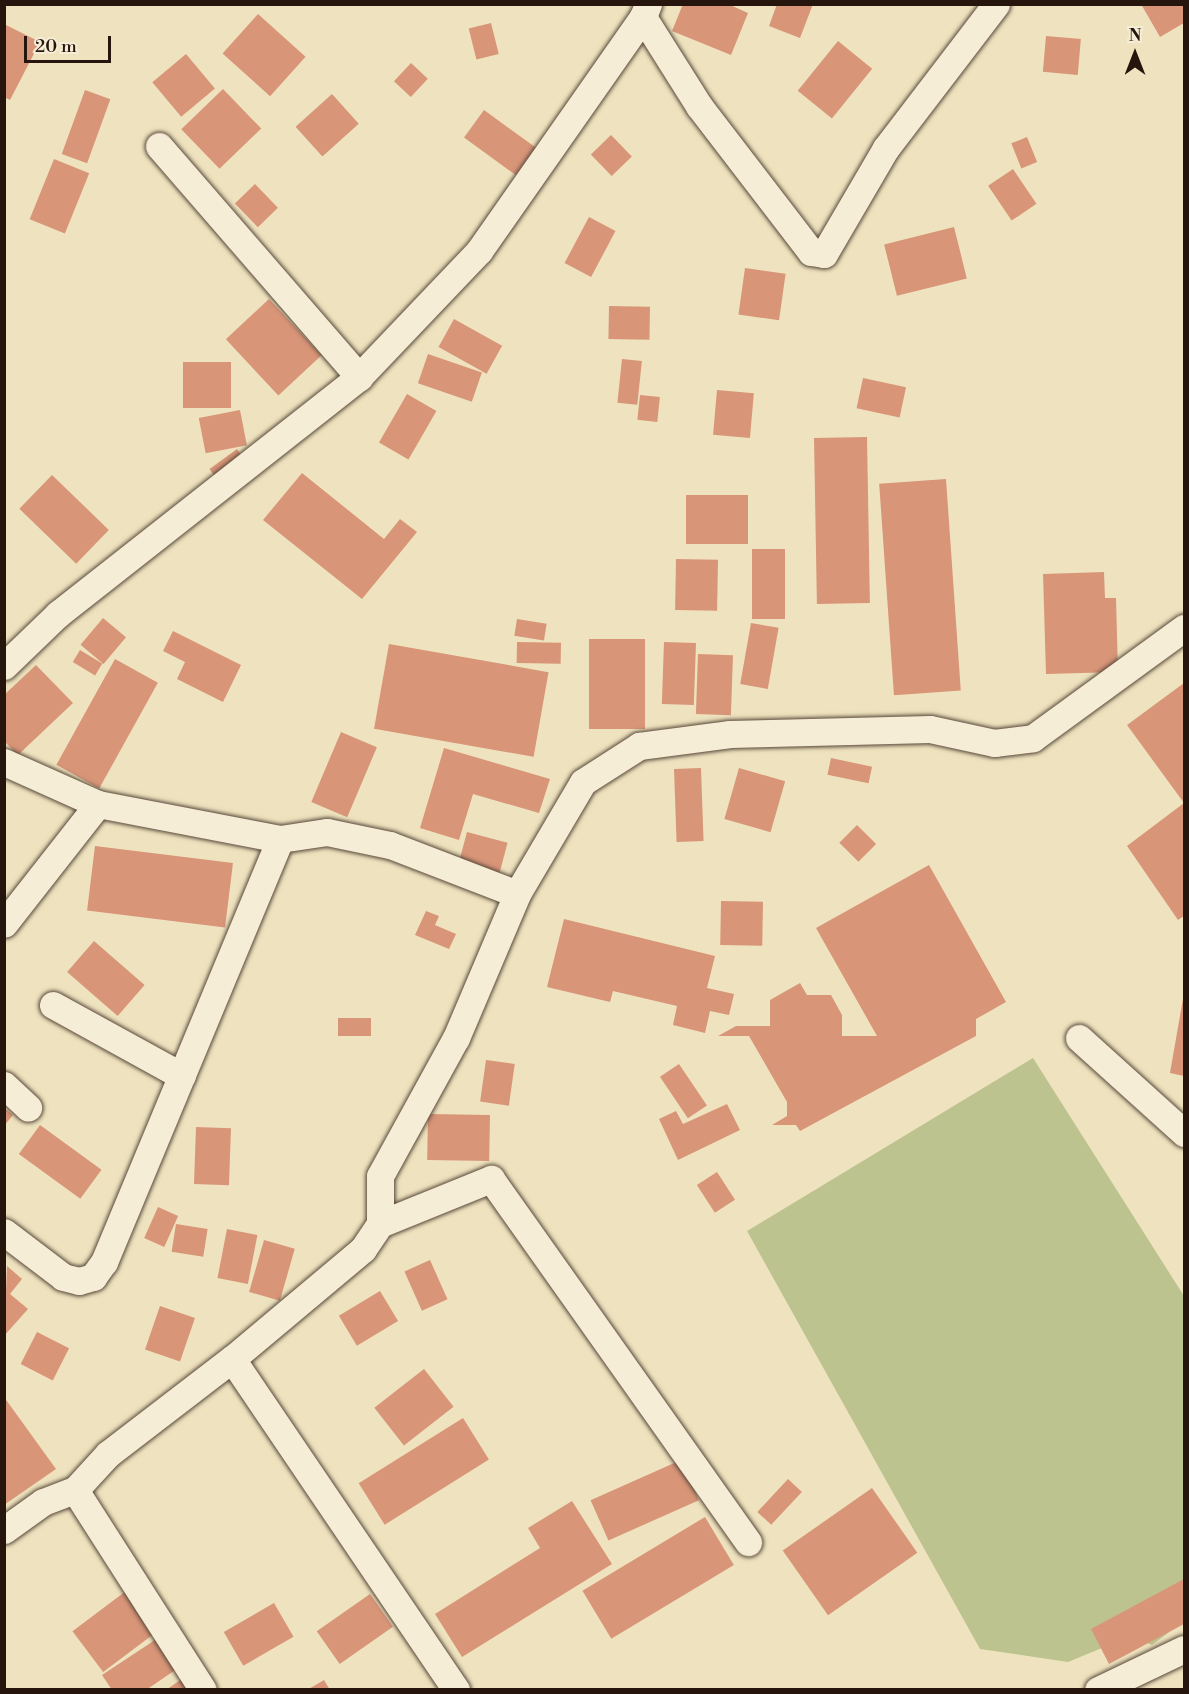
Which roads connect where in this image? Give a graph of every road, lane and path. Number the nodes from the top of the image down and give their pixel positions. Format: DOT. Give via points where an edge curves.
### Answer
graph roads {
  1 [pos="996,4"];
  2 [pos="645,11"];
  3 [pos="159,146"];
  4 [pos="359,376"];
  5 [pos="1185,628"];
  6 [pos="4,666"];
  7 [pos="4,762"];
  8 [pos="99,804"];
  9 [pos="280,839"];
  10 [pos="517,894"];
  11 [pos="4,924"];
  12 [pos="53,1005"];
  13 [pos="1079,1038"];
  14 [pos="182,1076"];
  15 [pos="4,1085"];
  16 [pos="27,1107"];
  17 [pos="1185,1133"];
  18 [pos="380,1224"];
  19 [pos="4,1232"];
  20 [pos="232,1359"];
  21 [pos="75,1490"];
  22 [pos="4,1530"];
  23 [pos="748,1542"];
  24 [pos="1185,1649"];
  25 [pos="203,1689"];
  26 [pos="456,1689"];
  27 [pos="1098,1689"];
  1 -- 2 [label="street" via="886,148 824,254 811,252 706,115"];
  2 -- 4 [label="street" via="479,251"];
  3 -- 4 [label="street"];
  4 -- 6 [label="street" via="58,614"];
  5 -- 10 [label="street" via="1033,738 994,743 930,729 730,734 639,746 584,782"];
  7 -- 8 [label="street"];
  8 -- 9 [label="street"];
  8 -- 11 [label="street"];
  9 -- 10 [label="street" via="327,832 390,845"];
  9 -- 14 [label="street"];
  10 -- 18 [label="street" via="456,1038 380,1176"];
  12 -- 14 [label="street"];
  13 -- 17 [label="street"];
  14 -- 19 [label="street" via="104,1262 93,1277 79,1281 63,1277"];
  15 -- 16 [label="street"];
  18 -- 20 [label="street" via="363,1249"];
  18 -- 23 [label="street" via="491,1179"];
  20 -- 21 [label="street" via="108,1454"];
  20 -- 26 [label="street"];
  21 -- 22 [label="street" via="43,1502"];
  21 -- 25 [label="street"];
  24 -- 27 [label="street"];
}
